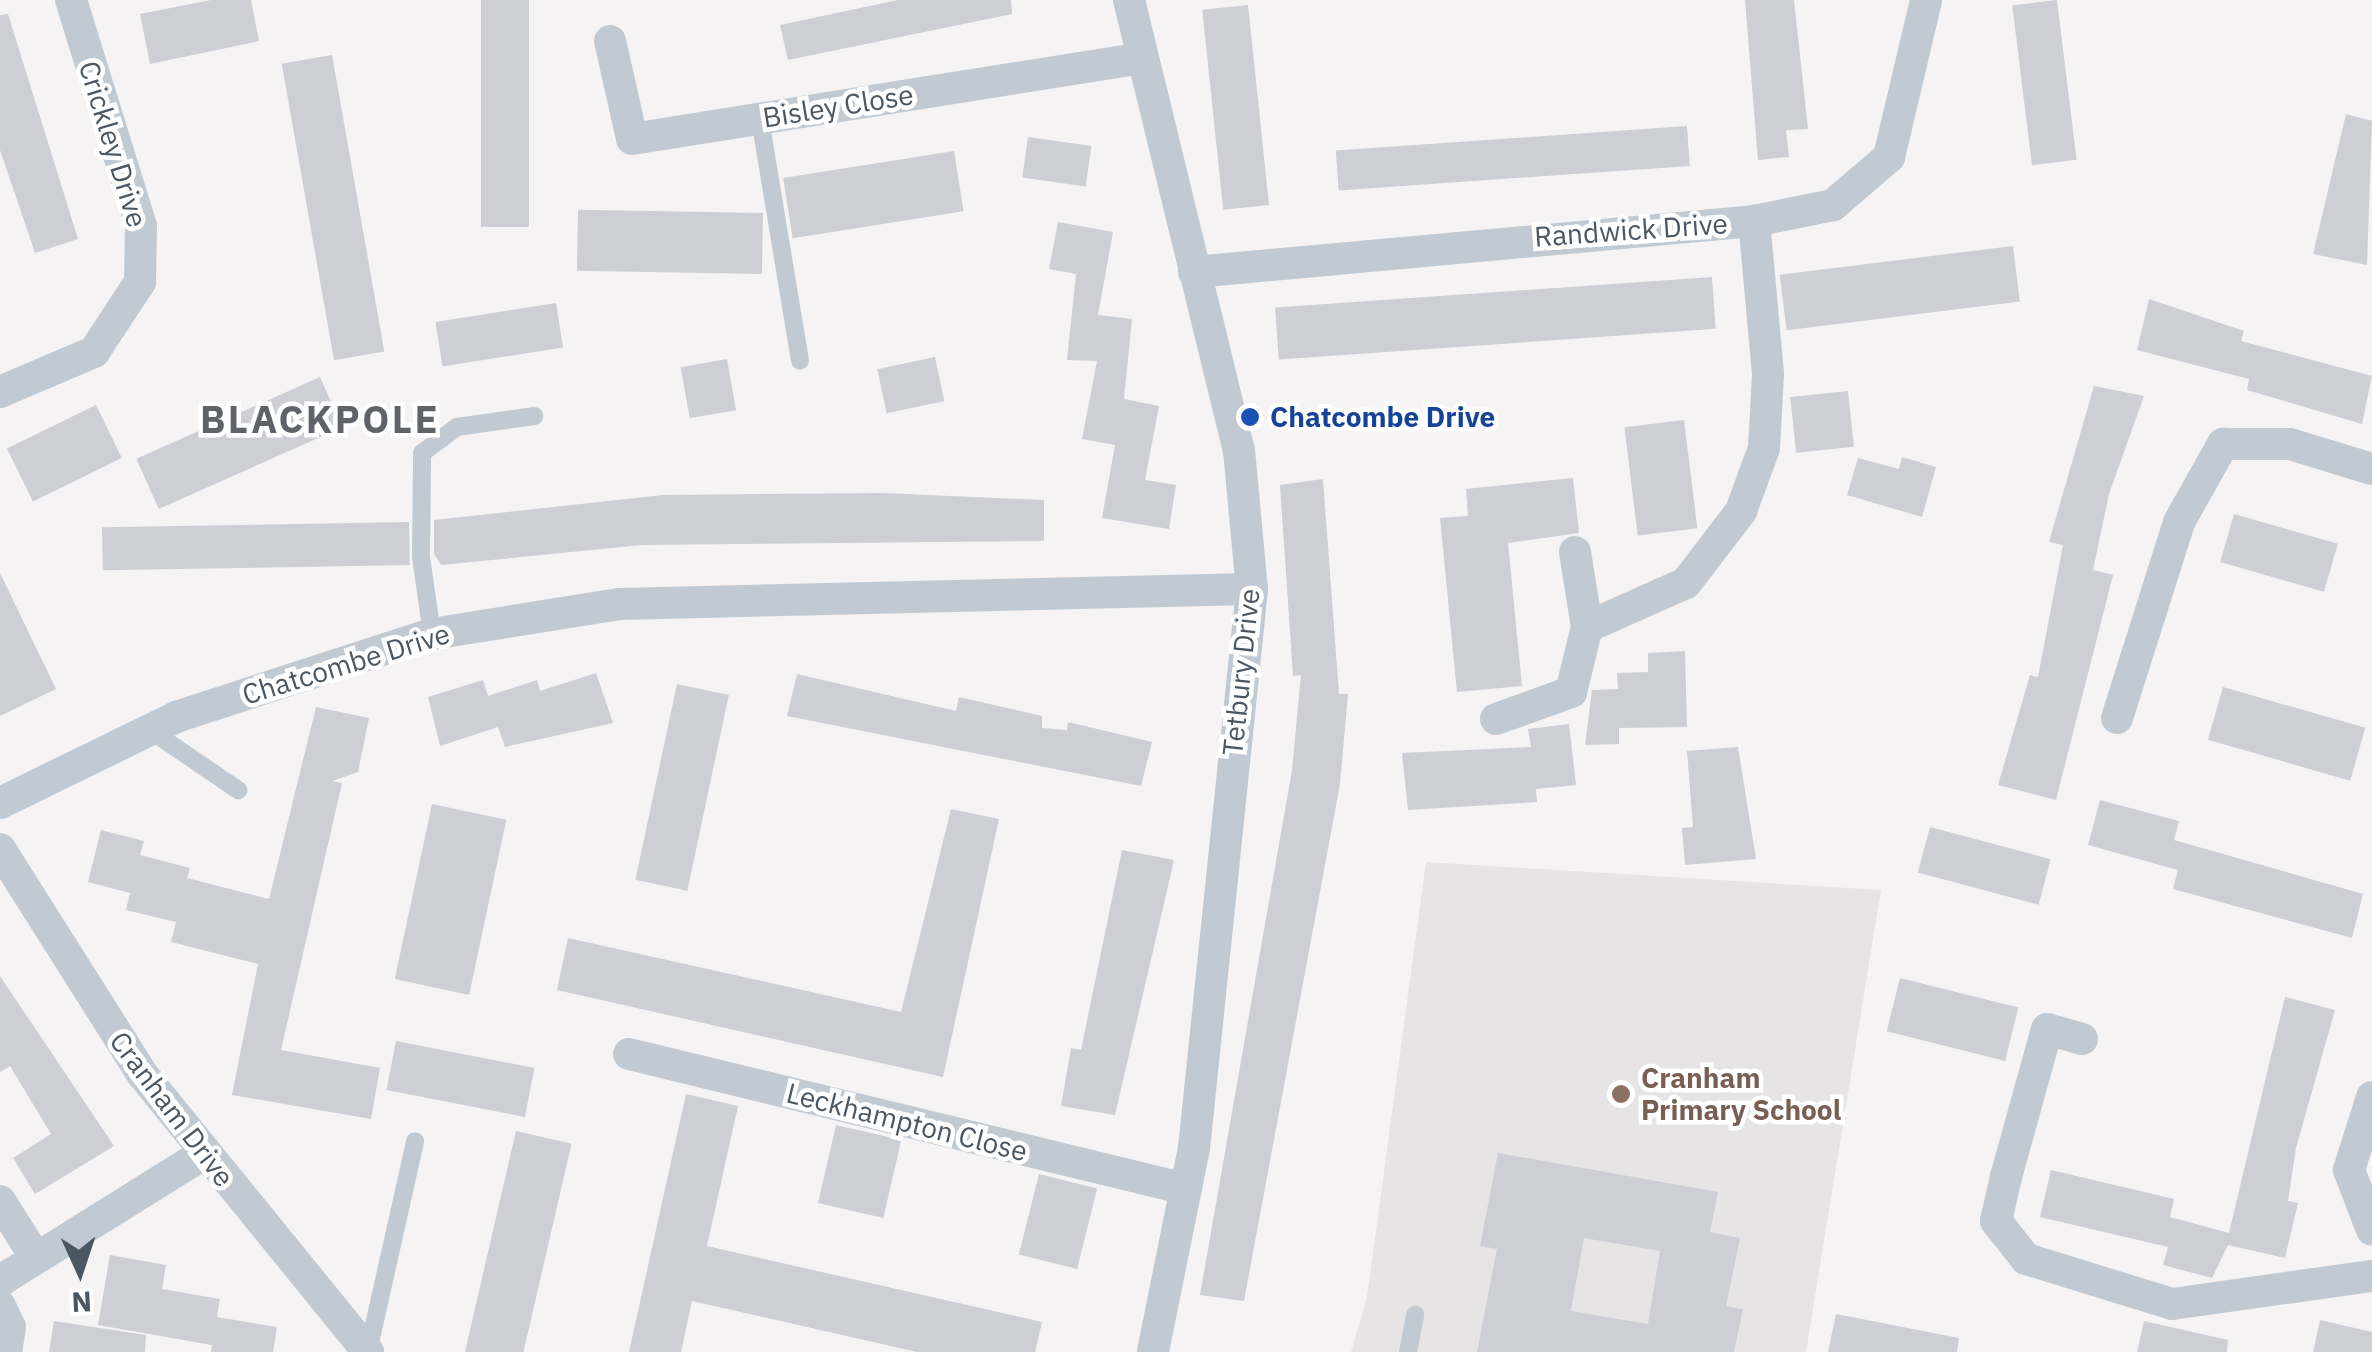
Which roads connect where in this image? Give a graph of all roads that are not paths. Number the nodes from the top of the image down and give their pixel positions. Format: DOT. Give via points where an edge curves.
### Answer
graph roads {
  1 [pos="71,0"];
  2 [pos="1129,0"];
  3 [pos="1926,0"];
  4 [pos="610,41"];
  5 [pos="1143,58"];
  6 [pos="760,119"];
  7 [pos="1754,220"];
  8 [pos="1194,272"];
  9 [pos="800,362"];
  10 [pos="0,392"];
  11 [pos="534,416"];
  12 [pos="2372,469"];
  13 [pos="1575,552"];
  14 [pos="1252,588"];
  15 [pos="1587,628"];
  16 [pos="432,634"];
  17 [pos="2117,718"];
  18 [pos="1496,720"];
  19 [pos="150,730"];
  20 [pos="238,790"];
  21 [pos="0,803"];
  22 [pos="0,849"];
  23 [pos="2082,1039"];
  24 [pos="629,1054"];
  25 [pos="2372,1097"];
  26 [pos="415,1141"];
  27 [pos="203,1154"];
  28 [pos="1186,1190"];
  29 [pos="0,1200"];
  30 [pos="2372,1230"];
  31 [pos="36,1258"];
  32 [pos="2372,1276"];
  33 [pos="0,1281"];
  34 [pos="0,1306"];
  35 [pos="1416,1315"];
  36 [pos="6,1352"];
  37 [pos="368,1352"];
  38 [pos="1153,1352"];
  39 [pos="1408,1352"];
  1 -- 10 [label="street, Crickley Drive" via="141,226 140,282 94,352"];
  2 -- 5 [label="street, Tetbury Drive"];
  3 -- 7 [label="street, Randwick Drive" via="1889,156 1833,205"];
  4 -- 6 [label="street, Bisley Close" via="632,140"];
  5 -- 6 [label="street, Bisley Close"];
  5 -- 8 [label="street, Tetbury Drive"];
  6 -- 9 [label="lane"];
  7 -- 8 [label="street, Randwick Drive"];
  7 -- 15 [label="street" via="1768,374 1764,448 1741,512 1686,583"];
  8 -- 14 [label="street, Tetbury Drive" via="1239,450"];
  11 -- 16 [label="lane" via="457,427 422,453 421,557"];
  12 -- 17 [label="street" via="2290,444 2223,444 2179,522"];
  13 -- 15 [label="street"];
  14 -- 16 [label="street, Chatcombe Drive" via="618,604"];
  14 -- 28 [label="street, Tetbury Drive"];
  15 -- 18 [label="street" via="1572,692"];
  16 -- 19 [label="street, Chatcombe Drive"];
  19 -- 20 [label="lane"];
  19 -- 21 [label="street, Chatcombe Drive"];
  22 -- 27 [label="street, Cranham Drive"];
  23 -- 32 [label="street" via="2047,1029 2006,1177 1996,1221 2026,1259 2172,1304"];
  24 -- 28 [label="street, Leckhampton Close"];
  25 -- 30 [label="street" via="2348,1170"];
  26 -- 37 [label="lane"];
  27 -- 31 [label="street"];
  27 -- 37 [label="street, Cranham Drive"];
  28 -- 38 [label="street, Tetbury Drive"];
  29 -- 31 [label="street"];
  31 -- 33 [label="street"];
  34 -- 36 [label="street" via="10,1327"];
  35 -- 39 [label="lane"];
}
